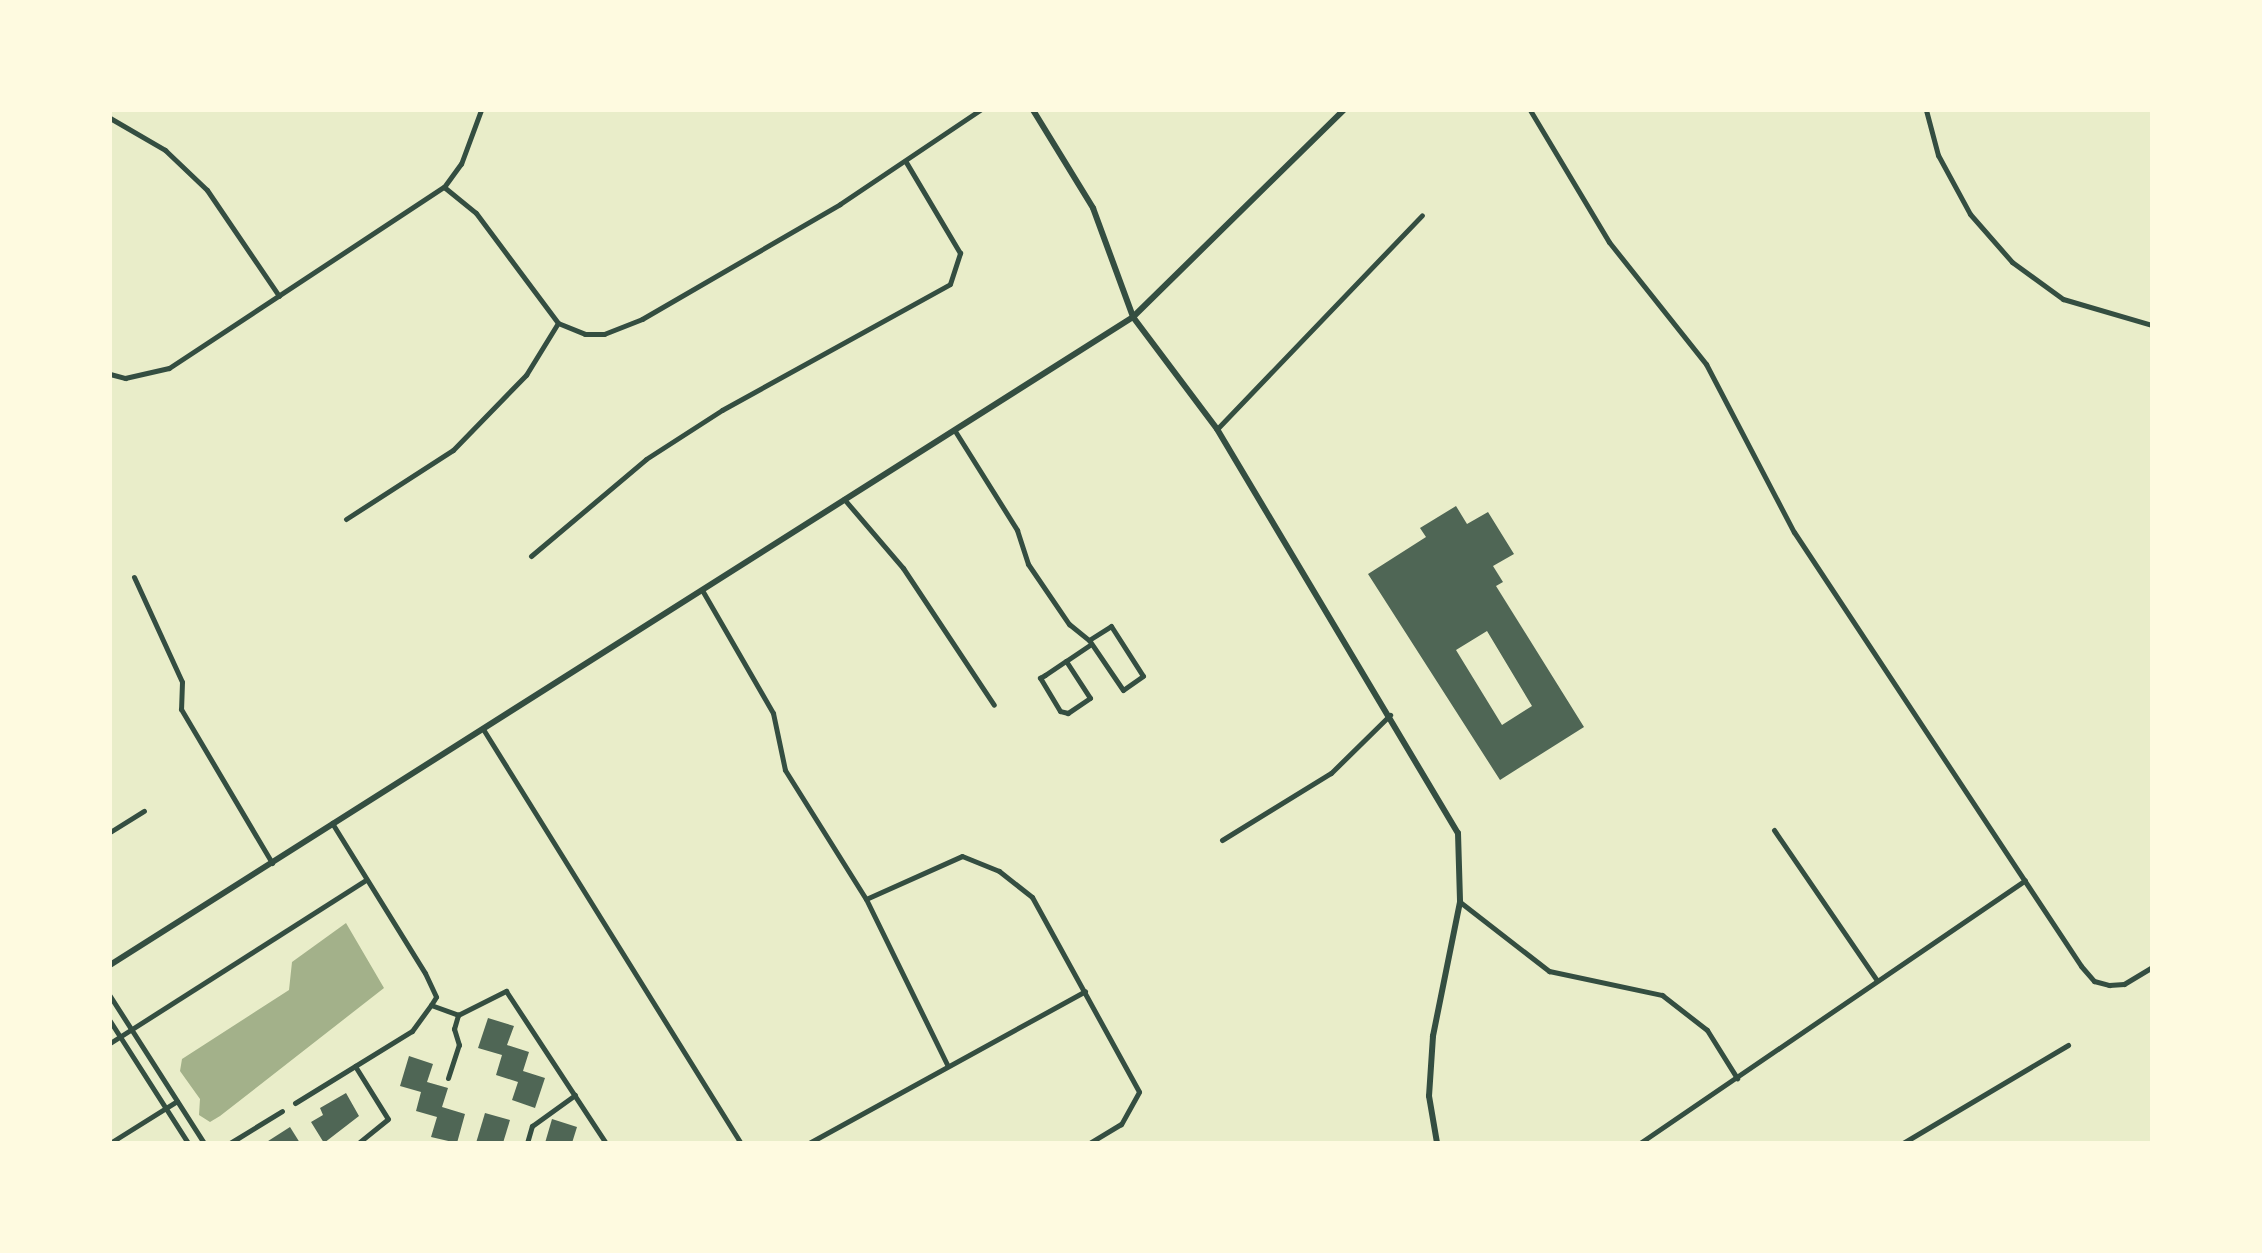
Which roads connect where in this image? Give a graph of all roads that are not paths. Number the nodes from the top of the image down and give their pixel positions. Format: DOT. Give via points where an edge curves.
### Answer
graph roads {
  1 [pos="481,110"];
  2 [pos="980,110"];
  3 [pos="1033,110"];
  4 [pos="1344,110"];
  5 [pos="1530,110"];
  6 [pos="1926,110"];
  7 [pos="110,118"];
  8 [pos="906,162"];
  9 [pos="444,187"];
  10 [pos="1422,215"];
  11 [pos="279,296"];
  12 [pos="1133,317"];
  13 [pos="558,323"];
  14 [pos="2152,325"];
  15 [pos="110,374"];
  16 [pos="1217,429"];
  17 [pos="955,431"];
  18 [pos="844,499"];
  19 [pos="346,519"];
  20 [pos="531,556"];
  21 [pos="134,577"];
  22 [pos="702,590"];
  23 [pos="1090,642"];
  24 [pos="1066,661"];
  25 [pos="994,705"];
  26 [pos="1390,715"];
  27 [pos="483,728"];
  28 [pos="144,811"];
  29 [pos="332,823"];
  30 [pos="1774,830"];
  31 [pos="110,832"];
  32 [pos="1222,840"];
  33 [pos="272,863"];
  34 [pos="366,880"];
  35 [pos="2025,880"];
  36 [pos="866,899"];
  37 [pos="1460,902"];
  38 [pos="110,965"];
  39 [pos="2152,967"];
  40 [pos="1876,979"];
  41 [pos="1085,991"];
  42 [pos="110,996"];
  43 [pos="431,1005"];
  44 [pos="458,1015"];
  45 [pos="110,1021"];
  46 [pos="131,1028"];
  47 [pos="120,1036"];
  48 [pos="110,1043"];
  49 [pos="2068,1045"];
  50 [pos="947,1064"];
  51 [pos="355,1066"];
  52 [pos="448,1078"];
  53 [pos="1737,1078"];
  54 [pos="575,1095"];
  55 [pos="177,1101"];
  56 [pos="295,1103"];
  57 [pos="166,1108"];
  58 [pos="282,1111"];
  59 [pos="111,1141"];
  60 [pos="188,1143"];
  61 [pos="204,1143"];
  62 [pos="230,1143"];
  63 [pos="358,1143"];
  64 [pos="527,1143"];
  65 [pos="606,1143"];
  66 [pos="741,1143"];
  67 [pos="809,1143"];
  68 [pos="1089,1143"];
  69 [pos="1437,1143"];
  70 [pos="1640,1143"];
  71 [pos="1903,1143"];
  1 -- 9 [label="street" via="461,164"];
  2 -- 8 [label="street"];
  3 -- 12 [label="main road" via="1093,208"];
  4 -- 12 [label="main road"];
  5 -- 35 [label="street" via="1609,242 1706,364 1794,532"];
  6 -- 14 [label="street" via="1938,155 1970,214 2012,262 2063,299"];
  7 -- 11 [label="street" via="165,150 207,190"];
  8 -- 13 [label="street" via="622,329 585,334"];
  8 -- 20 [label="street" via="960,253 950,284 806,360 684,434"];
  9 -- 11 [label="street"];
  9 -- 13 [label="street" via="476,213"];
  10 -- 16 [label="street"];
  11 -- 15 [label="street" via="169,368 125,378"];
  12 -- 16 [label="main road"];
  12 -- 17 [label="main road"];
  13 -- 19 [label="street" via="526,375 453,450"];
  16 -- 26 [label="main road"];
  17 -- 18 [label="main road"];
  17 -- 23 [label="street" via="1017,530 1028,564 1069,624"];
  18 -- 22 [label="main road"];
  18 -- 25 [label="street" via="903,568"];
  21 -- 33 [label="street" via="182,682 181,709"];
  22 -- 27 [label="main road"];
  22 -- 36 [label="street" via="773,713 776,744 798,796"];
  23 -- 23 [label="street" via="1111,626 1143,676 1123,690"];
  23 -- 24 [label="street"];
  24 -- 24 [label="street" via="1040,678 1060,711 1068,713 1090,698"];
  26 -- 32 [label="street" via="1331,773"];
  26 -- 37 [label="main road" via="1458,833"];
  27 -- 29 [label="main road"];
  27 -- 66 [label="street"];
  28 -- 31 [label="street"];
  29 -- 33 [label="main road"];
  29 -- 34 [label="street"];
  30 -- 40 [label="street"];
  33 -- 38 [label="main road"];
  34 -- 43 [label="street" via="436,997"];
  34 -- 46 [label="street"];
  35 -- 39 [label="street" via="2094,981 2124,984"];
  35 -- 40 [label="street"];
  36 -- 41 [label="street" via="962,856 999,871 1032,897"];
  36 -- 50 [label="street"];
  37 -- 53 [label="street" via="1549,971 1662,995 1707,1030"];
  37 -- 69 [label="main road" via="1433,1036 1429,1096"];
  40 -- 53 [label="street"];
  41 -- 50 [label="street"];
  41 -- 68 [label="street" via="1139,1092 1121,1124"];
  42 -- 46 [label="street"];
  43 -- 44 [label="street"];
  43 -- 51 [label="street" via="412,1031"];
  44 -- 52 [label="street" via="454,1029 459,1045"];
  44 -- 54 [label="street" via="506,991"];
  45 -- 47 [label="street"];
  46 -- 47 [label="street"];
  46 -- 55 [label="street"];
  47 -- 48 [label="street"];
  47 -- 57 [label="street"];
  49 -- 71 [label="street"];
  50 -- 67 [label="street"];
  51 -- 56 [label="street"];
  51 -- 63 [label="street" via="388,1119"];
  53 -- 70 [label="street"];
  54 -- 64 [label="street" via="532,1126"];
  54 -- 65 [label="street"];
  55 -- 57 [label="street"];
  55 -- 61 [label="street"];
  57 -- 59 [label="street"];
  57 -- 60 [label="street"];
  58 -- 62 [label="street"];
}
